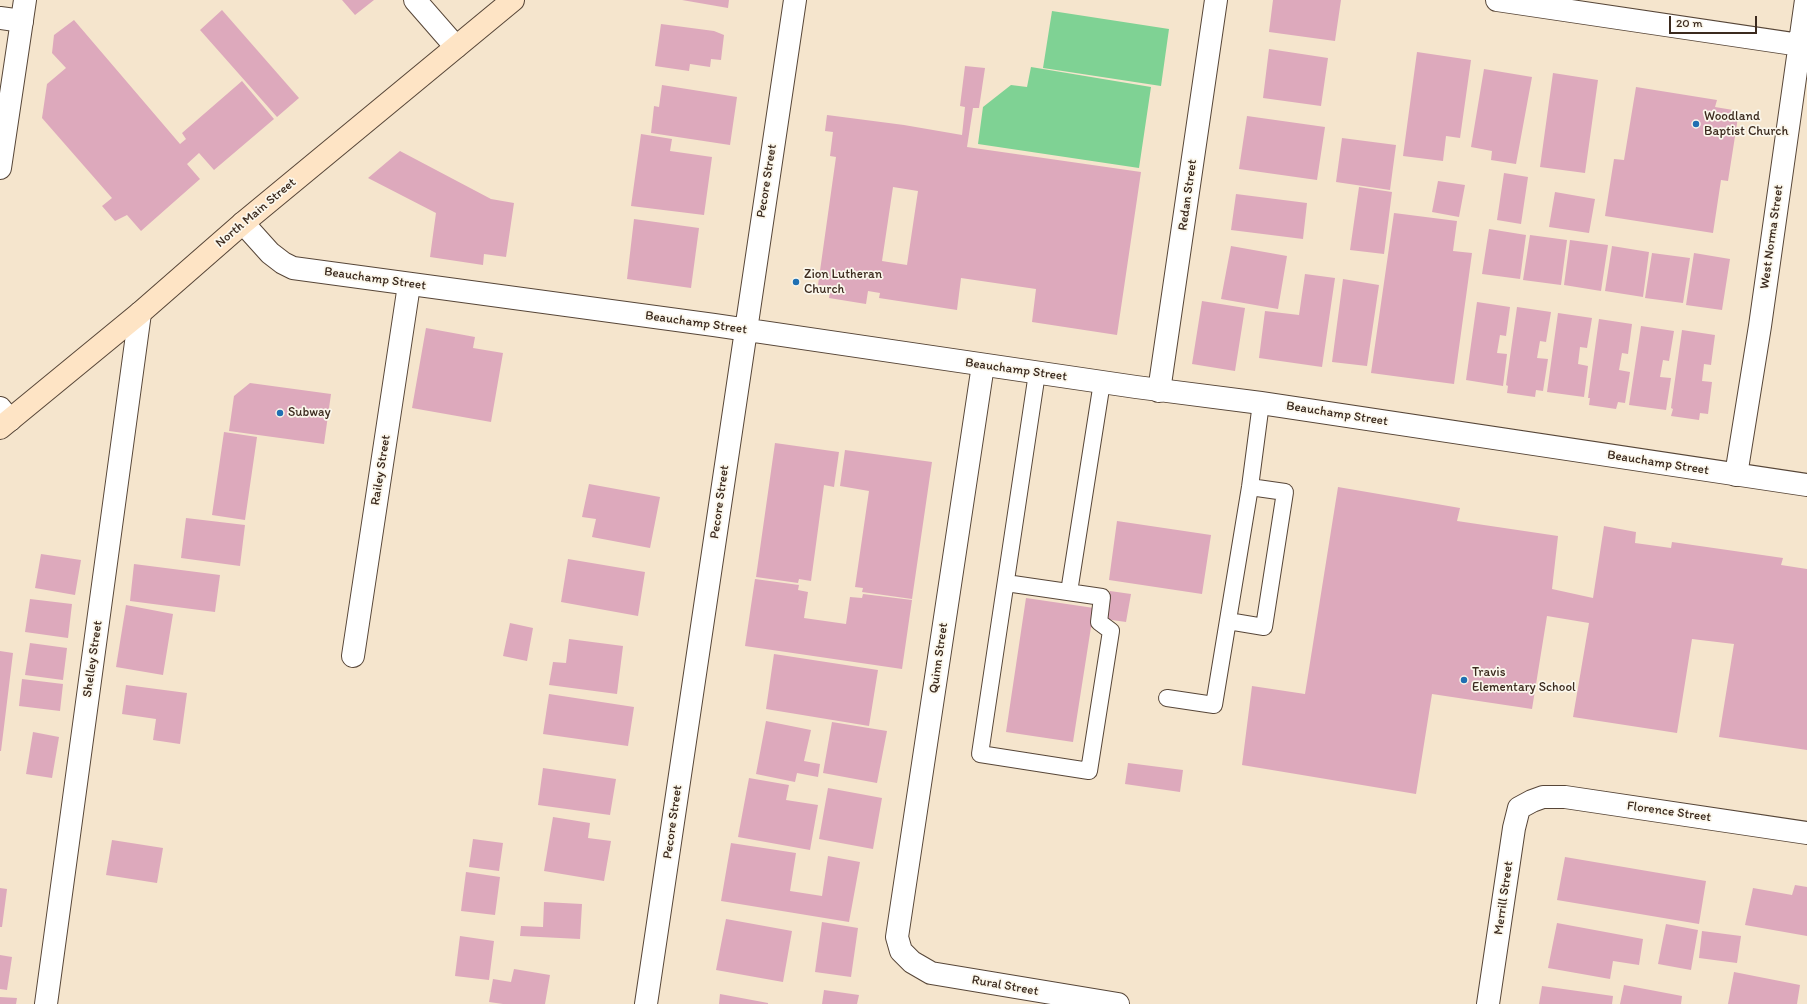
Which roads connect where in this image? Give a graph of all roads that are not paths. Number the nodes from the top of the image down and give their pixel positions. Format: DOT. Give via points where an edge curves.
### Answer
graph roads {
  1 [pos="25,0"];
  2 [pos="415,0"];
  3 [pos="513,0"];
  4 [pos="795,0"];
  5 [pos="1216,0"];
  6 [pos="1497,0"];
  7 [pos="1806,0"];
  8 [pos="0,18"];
  9 [pos="22,21"];
  10 [pos="1803,45"];
  11 [pos="456,47"];
  12 [pos="0,168"];
  13 [pos="243,223"];
  14 [pos="408,285"];
  15 [pos="140,313"];
  16 [pos="745,330"];
  17 [pos="983,365"];
  18 [pos="1037,373"];
  19 [pos="1102,382"];
  20 [pos="1159,390"];
  21 [pos="1261,403"];
  22 [pos="3,418"];
  23 [pos="1736,475"];
  24 [pos="1807,485"];
  25 [pos="1250,487"];
  26 [pos="1006,583"];
  27 [pos="1069,592"];
  28 [pos="1228,621"];
  29 [pos="353,656"];
  30 [pos="1167,698"];
  31 [pos="1532,801"];
  32 [pos="1807,833"];
  33 [pos="901,951"];
  34 [pos="1073,1001"];
  35 [pos="46,1004"];
  36 [pos="646,1004"];
  37 [pos="1118,1004"];
  38 [pos="1488,1004"];
  1 -- 9 [label="street"];
  2 -- 11 [label="street"];
  3 -- 11 [label="main road, North Main Street"];
  4 -- 16 [label="street, Pecore Street"];
  5 -- 20 [label="street, Redan Street"];
  6 -- 10 [label="street"];
  7 -- 10 [label="street, West Norma Street"];
  8 -- 9 [label="street"];
  9 -- 12 [label="street"];
  10 -- 23 [label="street, West Norma Street"];
  11 -- 13 [label="main road, North Main Street"];
  13 -- 14 [label="street, Beauchamp Street" via="270,253 293,268"];
  13 -- 15 [label="main road, North Main Street"];
  14 -- 16 [label="street, Beauchamp Street"];
  14 -- 29 [label="street, Railey Street"];
  15 -- 22 [label="main road, North Main Street"];
  15 -- 35 [label="street, Shelley Street"];
  16 -- 17 [label="street, Beauchamp Street"];
  16 -- 36 [label="street, Pecore Street"];
  17 -- 18 [label="street, Beauchamp Street"];
  17 -- 33 [label="street, Quinn Street" via="897,937"];
  18 -- 19 [label="street, Beauchamp Street"];
  18 -- 26 [label="lane"];
  19 -- 20 [label="street, Beauchamp Street"];
  19 -- 27 [label="lane"];
  20 -- 21 [label="street, Beauchamp Street"];
  21 -- 23 [label="street, Beauchamp Street"];
  21 -- 25 [label="lane"];
  23 -- 24 [label="street, Beauchamp Street"];
  25 -- 28 [label="lane"];
  25 -- 28 [label="lane" via="1285,492 1264,627"];
  26 -- 27 [label="lane"];
  26 -- 27 [label="lane" via="980,754 1089,772 1111,632 1099,622 1102,597"];
  28 -- 30 [label="lane" via="1214,705"];
  31 -- 32 [label="street, Florence Street" via="1543,797 1565,797"];
  31 -- 38 [label="street, Merrill Street" via="1519,808 1514,828"];
  33 -- 34 [label="street, Rural Street" via="912,962 931,973"];
  34 -- 37 [label="street, Rural Street"];
}
